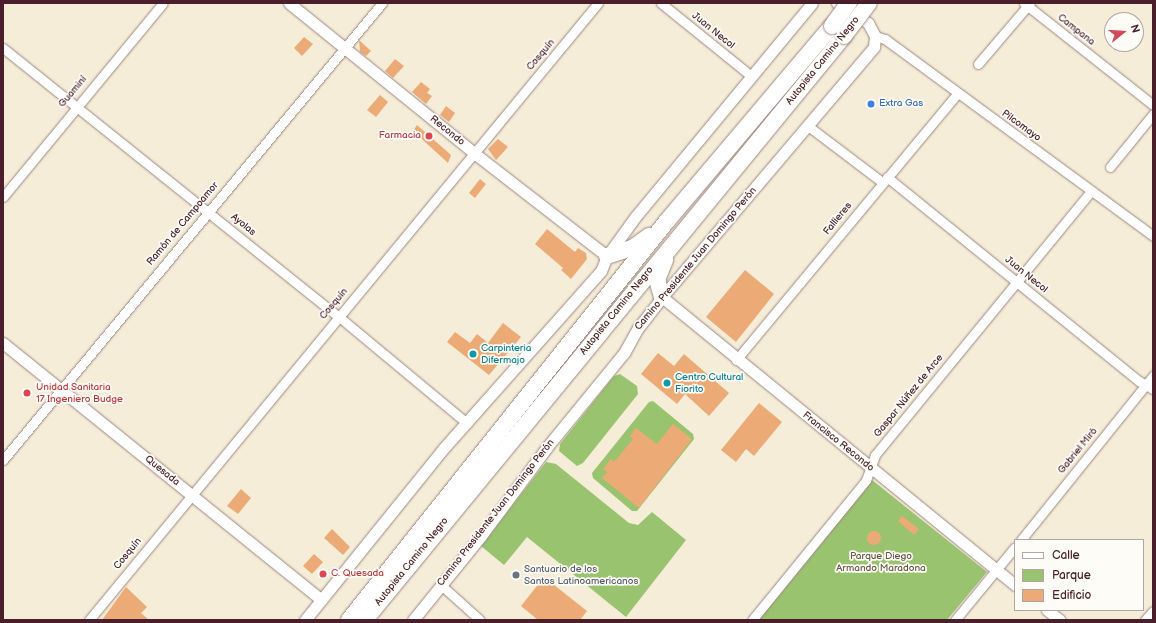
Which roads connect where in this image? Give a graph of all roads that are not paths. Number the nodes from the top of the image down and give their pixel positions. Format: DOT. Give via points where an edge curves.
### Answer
graph roads {
  1 [pos="163,3"];
  2 [pos="289,3"];
  3 [pos="382,3"];
  4 [pos="598,3"];
  5 [pos="661,3"];
  6 [pos="812,3"];
  7 [pos="837,3"];
  8 [pos="850,3"];
  9 [pos="870,3"];
  10 [pos="1027,4"];
  11 [pos="875,36"];
  12 [pos="3,48"];
  13 [pos="344,48"];
  14 [pos="978,64"];
  15 [pos="751,76"];
  16 [pos="958,93"];
  17 [pos="1153,104"];
  18 [pos="76,105"];
  19 [pos="1153,114"];
  20 [pos="808,126"];
  21 [pos="474,153"];
  22 [pos="1110,167"];
  23 [pos="884,180"];
  24 [pos="1091,191"];
  25 [pos="3,196"];
  26 [pos="208,212"];
  27 [pos="667,221"];
  28 [pos="678,235"];
  29 [pos="1153,236"];
  30 [pos="607,256"];
  31 [pos="1017,282"];
  32 [pos="662,297"];
  33 [pos="338,316"];
  34 [pos="3,343"];
  35 [pos="736,360"];
  36 [pos="1153,376"];
  37 [pos="1150,386"];
  38 [pos="60,390"];
  39 [pos="467,423"];
  40 [pos="3,460"];
  41 [pos="870,468"];
  42 [pos="191,494"];
  43 [pos="1022,539"];
  44 [pos="1014,548"];
  45 [pos="996,571"];
  46 [pos="1014,584"];
  47 [pos="441,585"];
  48 [pos="321,600"];
  49 [pos="1153,610"];
  50 [pos="1048,611"];
  51 [pos="89,620"];
  52 [pos="304,620"];
  53 [pos="348,620"];
  54 [pos="365,620"];
  55 [pos="413,620"];
  56 [pos="480,620"];
  57 [pos="752,620"];
  58 [pos="955,620"];
  59 [pos="1060,620"];
  60 [pos="1145,620"];
  1 -- 18 [label="street, Guaminí"];
  2 -- 13 [label="street, Recondo"];
  3 -- 13 [label="street, Ramón de Campoamor"];
  4 -- 21 [label="street, Cosquín"];
  5 -- 15 [label="street, Juan Necol"];
  6 -- 15 [label="street"];
  7 -- 11 [label="street" via="868,23"];
  8 -- 27 [label="highway, Autopista Camino Negro, bridge"];
  9 -- 28 [label="highway, Autopista Camino Negro, bridge"];
  10 -- 14 [label="street"];
  10 -- 17 [label="street, Campana"];
  11 -- 16 [label="street, Pilcomayo" via="885,39"];
  11 -- 20 [label="street, Camino Presidente Juan Domingo Perón" via="874,47"];
  12 -- 18 [label="street, Ayolas"];
  13 -- 21 [label="street, Recondo"];
  13 -- 26 [label="street, Ramón de Campoamor"];
  15 -- 30 [label="street" via="636,216"];
  16 -- 23 [label="street, Fallieres"];
  16 -- 24 [label="street, Pilcomayo"];
  18 -- 25 [label="street, Guaminí"];
  18 -- 26 [label="street, Ayolas"];
  19 -- 22 [label="street"];
  20 -- 23 [label="street, Juan Necol"];
  20 -- 32 [label="street, Camino Presidente Juan Domingo Perón"];
  21 -- 30 [label="street, Recondo"];
  21 -- 33 [label="street, Cosquín"];
  23 -- 31 [label="street, Juan Necol"];
  23 -- 35 [label="street, Fallieres"];
  24 -- 29 [label="street, Pilcomayo"];
  24 -- 31 [label="street, Gaspar Núñez de Arce"];
  26 -- 33 [label="street, Ayolas"];
  26 -- 38 [label="street, Ramón de Campoamor"];
  27 -- 30 [label="highway" via="634,246"];
  27 -- 53 [label="highway, Autopista Camino Negro"];
  28 -- 32 [label="highway" via="658,273 657,287"];
  28 -- 54 [label="highway, Autopista Camino Negro"];
  30 -- 39 [label="street" via="597,275 559,315"];
  31 -- 37 [label="street, Juan Necol"];
  31 -- 41 [label="street, Gaspar Núñez de Arce" via="875,455"];
  32 -- 35 [label="street, Francisco Recondo"];
  32 -- 47 [label="street, Camino Presidente Juan Domingo Perón" via="638,328 624,353 547,447"];
  33 -- 39 [label="street, Ayolas"];
  33 -- 42 [label="street, Cosquín"];
  34 -- 38 [label="street, Quesada"];
  35 -- 41 [label="street, Francisco Recondo"];
  36 -- 37 [label="street, Gabriel Miró"];
  37 -- 43 [label="street, Gabriel Miró"];
  38 -- 40 [label="street, Ramón de Campoamor"];
  38 -- 42 [label="street, Quesada"];
  39 -- 48 [label="street" via="442,450"];
  41 -- 45 [label="street, Francisco Recondo"];
  41 -- 57 [label="street, Gaspar Núñez de Arce" via="866,480"];
  42 -- 48 [label="street, Quesada"];
  42 -- 51 [label="street, Cosquín"];
  44 -- 45 [label="street"];
  45 -- 46 [label="street, Francisco Recondo"];
  45 -- 58 [label="street"];
  47 -- 55 [label="street, Camino Presidente Juan Domingo Perón"];
  47 -- 56 [label="street"];
  48 -- 52 [label="street"];
  49 -- 60 [label="street"];
  50 -- 59 [label="street"];
}
